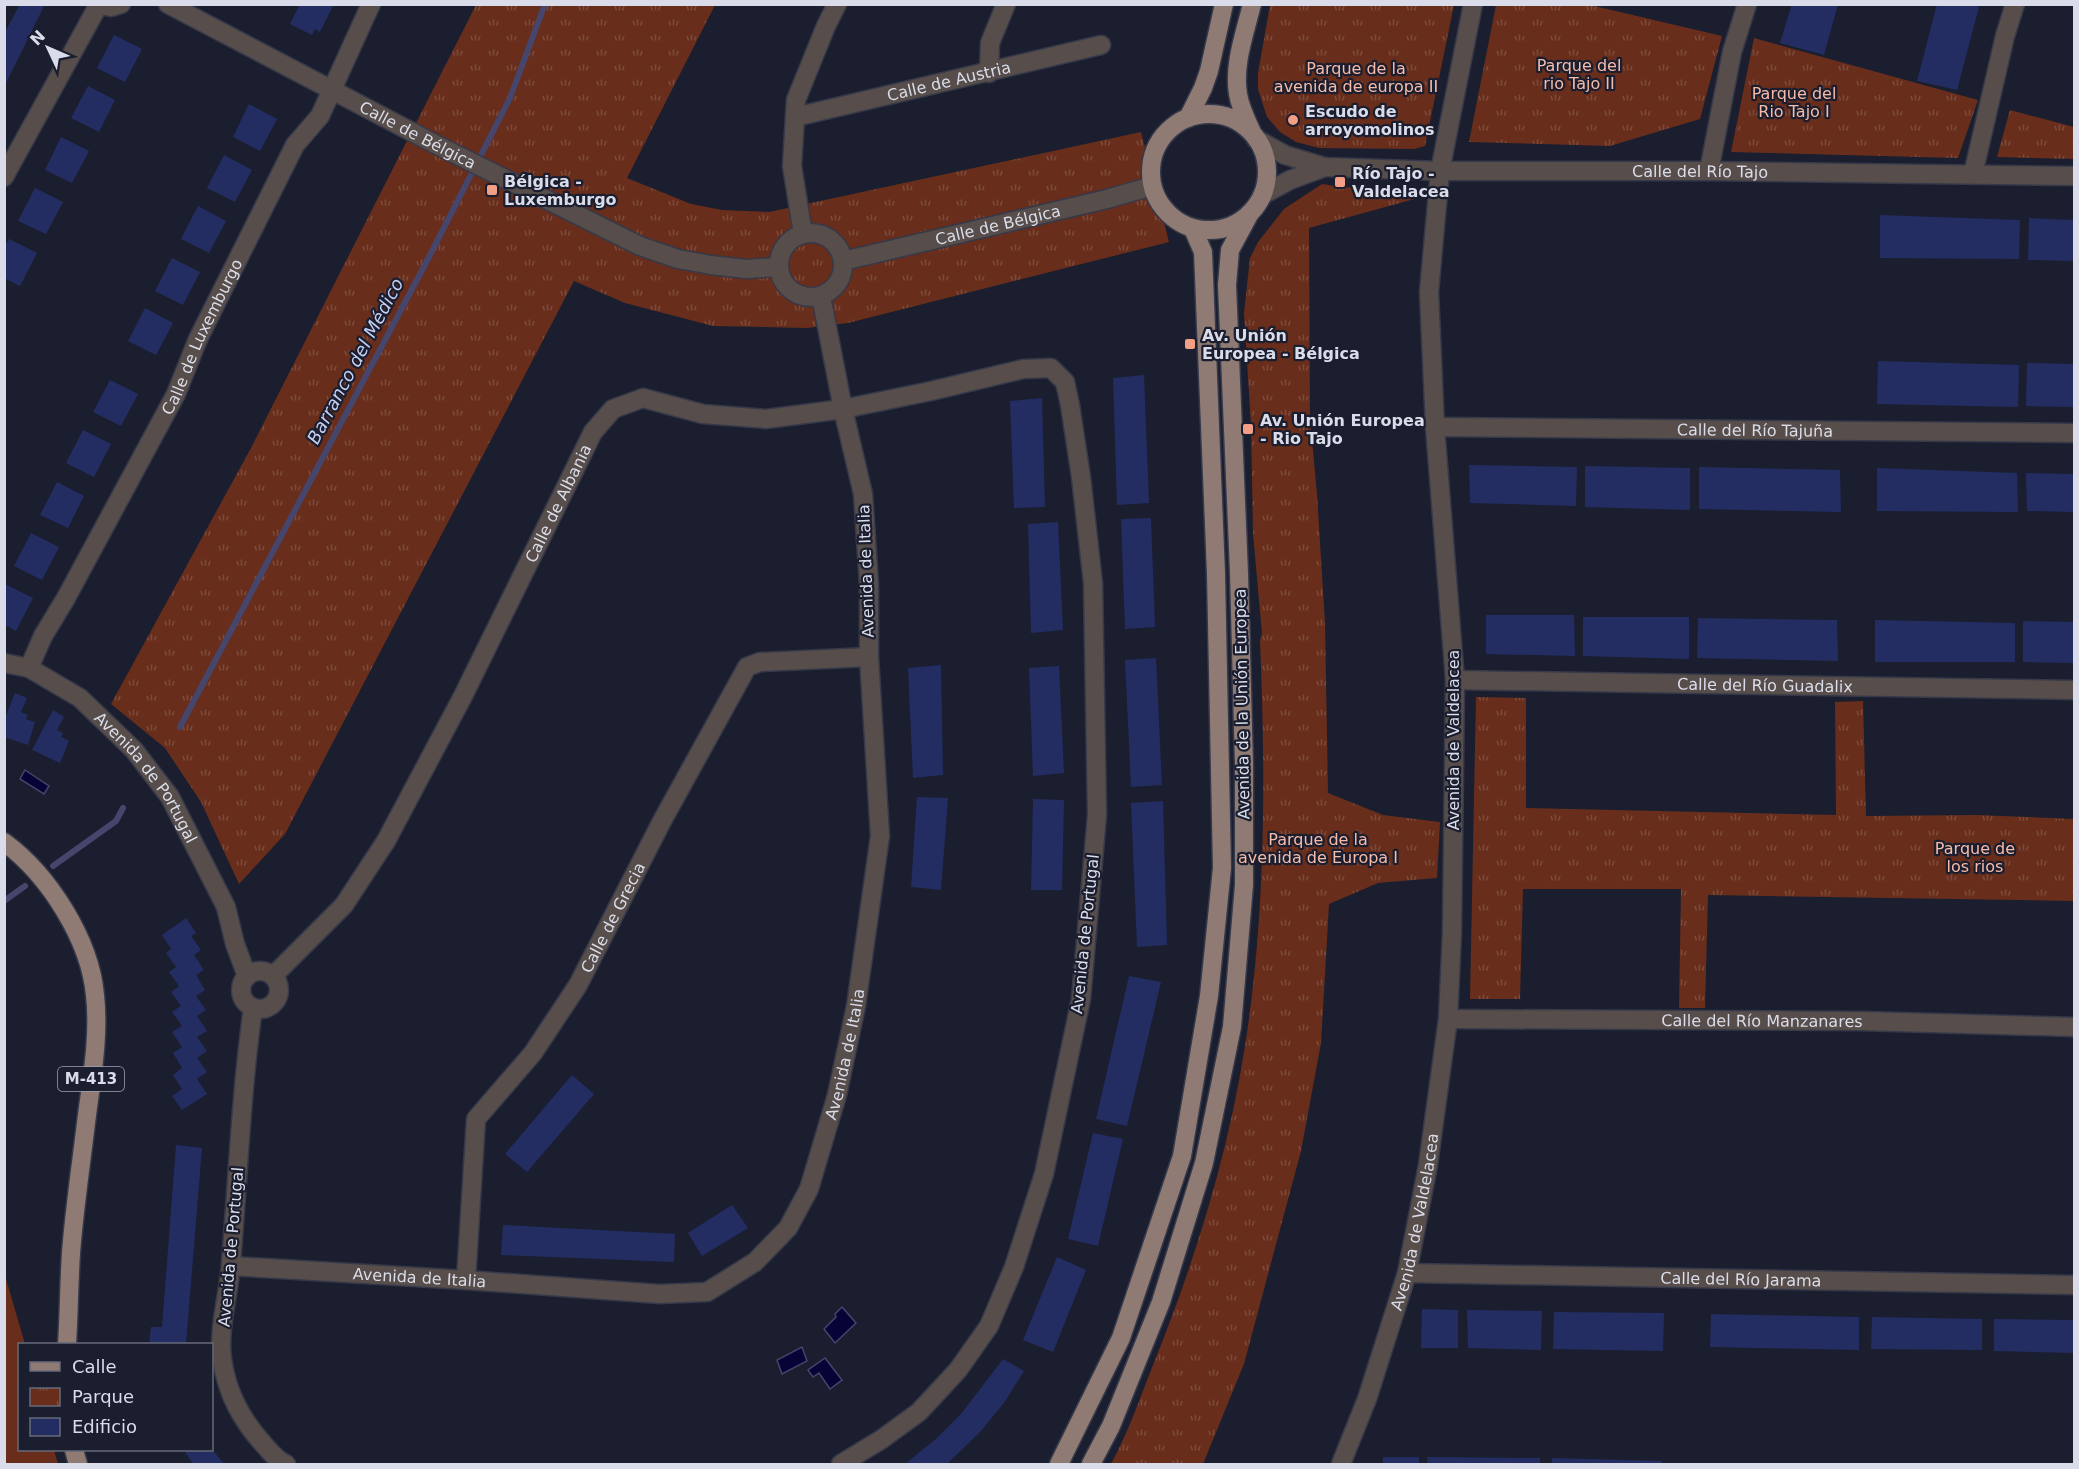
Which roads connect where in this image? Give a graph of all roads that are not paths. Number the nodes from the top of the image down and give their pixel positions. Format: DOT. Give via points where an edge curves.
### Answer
graph roads {
  1 [pos="122,4"];
  2 [pos="168,4"];
  3 [pos="371,4"];
  4 [pos="837,4"];
  5 [pos="1006,4"];
  6 [pos="1224,4"];
  7 [pos="1252,4"];
  8 [pos="1473,4"];
  9 [pos="1747,4"];
  10 [pos="2015,4"];
  11 [pos="97,5"];
  12 [pos="1101,45"];
  13 [pos="989,73"];
  14 [pos="333,90"];
  15 [pos="795,117"];
  16 [pos="1188,118"];
  17 [pos="1255,137"];
  18 [pos="1325,167"];
  19 [pos="1440,171"];
  20 [pos="1709,171"];
  21 [pos="1973,174"];
  22 [pos="2074,176"];
  23 [pos="4,177"];
  24 [pos="1152,186"];
  25 [pos="1262,195"];
  26 [pos="1250,213"];
  27 [pos="1193,228"];
  28 [pos="803,234"];
  29 [pos="843,261"];
  30 [pos="778,267"];
  31 [pos="821,296"];
  32 [pos="1051,368"];
  33 [pos="843,408"];
  34 [pos="1435,427"];
  35 [pos="2074,434"];
  36 [pos="869,657"];
  37 [pos="4,663"];
  38 [pos="29,668"];
  39 [pos="1455,680"];
  40 [pos="2074,690"];
  41 [pos="4,842"];
  42 [pos="247,976"];
  43 [pos="273,976"];
  44 [pos="253,1008"];
  45 [pos="1448,1019"];
  46 [pos="2074,1027"];
  47 [pos="231,1266"];
  48 [pos="1407,1273"];
  49 [pos="466,1280"];
  50 [pos="2074,1285"];
  51 [pos="68,1343"];
  52 [pos="286,1464"];
  53 [pos="841,1464"];
  54 [pos="1059,1464"];
  55 [pos="1092,1464"];
  56 [pos="1341,1464"];
  1 -- 11 [label="street"];
  2 -- 14 [label="street, Calle de Bélgica"];
  3 -- 14 [label="street, Calle de Luxemburgo"];
  4 -- 15 [label="street" via="796,100"];
  5 -- 13 [label="street" via="990,43"];
  6 -- 16 [label="main road" via="1209,70"];
  7 -- 17 [label="main road" via="1237,69 1241,108"];
  8 -- 19 [label="street, Avenida de Valdelacea"];
  9 -- 20 [label="street" via="1732,52"];
  10 -- 21 [label="street"];
  11 -- 23 [label="street"];
  12 -- 13 [label="street, Calle de Austria"];
  13 -- 15 [label="street, Calle de Austria"];
  14 -- 30 [label="street, Calle de Bélgica" via="640,246 711,265"];
  14 -- 38 [label="street, Calle de Luxemburgo" via="320,116 295,145 198,339 176,394"];
  15 -- 28 [label="street" via="792,166"];
  16 -- 17 [label="main road" via="1205,114 1223,116 1240,123"];
  16 -- 24 [label="main road" via="1173,126 1153,153"];
  17 -- 18 [label="street, Calle del Río Tajo" via="1285,155"];
  17 -- 25 [label="main road" via="1265,156 1267,176"];
  18 -- 19 [label="street, Calle del Río Tajo"];
  18 -- 25 [label="street, Calle del Río Tajo"];
  19 -- 20 [label="street, Calle del Río Tajo"];
  19 -- 34 [label="street, Avenida de Valdelacea" via="1429,292"];
  20 -- 21 [label="street, Calle del Río Tajo"];
  21 -- 22 [label="street, Calle del Río Tajo"];
  24 -- 27 [label="main road" via="1167,213"];
  24 -- 29 [label="street, Calle de Bélgica"];
  25 -- 26 [label="main road"];
  26 -- 27 [label="main road" via="1224,228"];
  26 -- 55 [label="main road, Avenida de la Unión Europea" via="1230,250 1227,285 1244,765 1244,885 1232,1027 1204,1163 1161,1302"];
  27 -- 54 [label="main road, Avenida de la Unión Europea" via="1203,252 1216,574 1222,868 1209,996 1182,1156 1121,1338"];
  28 -- 29 [label="street" via="826,237 839,249"];
  28 -- 30 [label="street" via="789,241"];
  29 -- 31 [label="street" via="837,285"];
  30 -- 31 [label="street" via="781,279 792,292 808,298"];
  31 -- 33 [label="street, Avenida de Italia"];
  32 -- 33 [label="street, Calle de Albania" via="1023,369"];
  32 -- 53 [label="street, Avenida de Portugal" via="1065,382 1070,405 1093,583 1097,815 1081,999 1044,1174 1014,1267 989,1326 958,1370 919,1412"];
  33 -- 36 [label="street, Avenida de Italia" via="863,494"];
  33 -- 43 [label="street, Calle de Albania" via="766,419 703,414 643,398 613,409 593,432 386,841 344,905"];
  34 -- 35 [label="street, Calle del Río Tajuña"];
  34 -- 39 [label="street, Avenida de Valdelacea"];
  36 -- 49 [label="street, Calle de Grecia" via="760,662 747,667 578,985 533,1053 476,1119"];
  36 -- 49 [label="street, Avenida de Italia" via="880,836 856,1006 837,1095 809,1189 788,1228 755,1262 707,1292 659,1294"];
  37 -- 38 [label="street, Avenida de Portugal"];
  38 -- 42 [label="street, Avenida de Portugal" via="80,698 135,750 170,797 226,907"];
  39 -- 40 [label="street, Calle del Río Guadalix"];
  39 -- 45 [label="street, Avenida de Valdelacea"];
  41 -- 51 [label="main road, M-413" via="37,873 75,927 88,959 95,995 95,1037 72,1252"];
  42 -- 43 [label="street" via="264,972"];
  42 -- 44 [label="street" via="242,995"];
  43 -- 44 [label="street" via="279,986 276,1001 268,1007"];
  44 -- 47 [label="street, Avenida de Portugal" via="244,1068"];
  45 -- 46 [label="street, Calle del Río Manzanares" via="1861,1021"];
  45 -- 48 [label="street, Avenida de Valdelacea" via="1428,1165"];
  47 -- 49 [label="street, Avenida de Italia"];
  47 -- 52 [label="street, Avenida de Portugal" via="223,1328 226,1380 250,1430"];
  48 -- 50 [label="street, Calle del Río Jarama"];
  48 -- 56 [label="street, Avenida de Valdelacea" via="1367,1400"];
}
